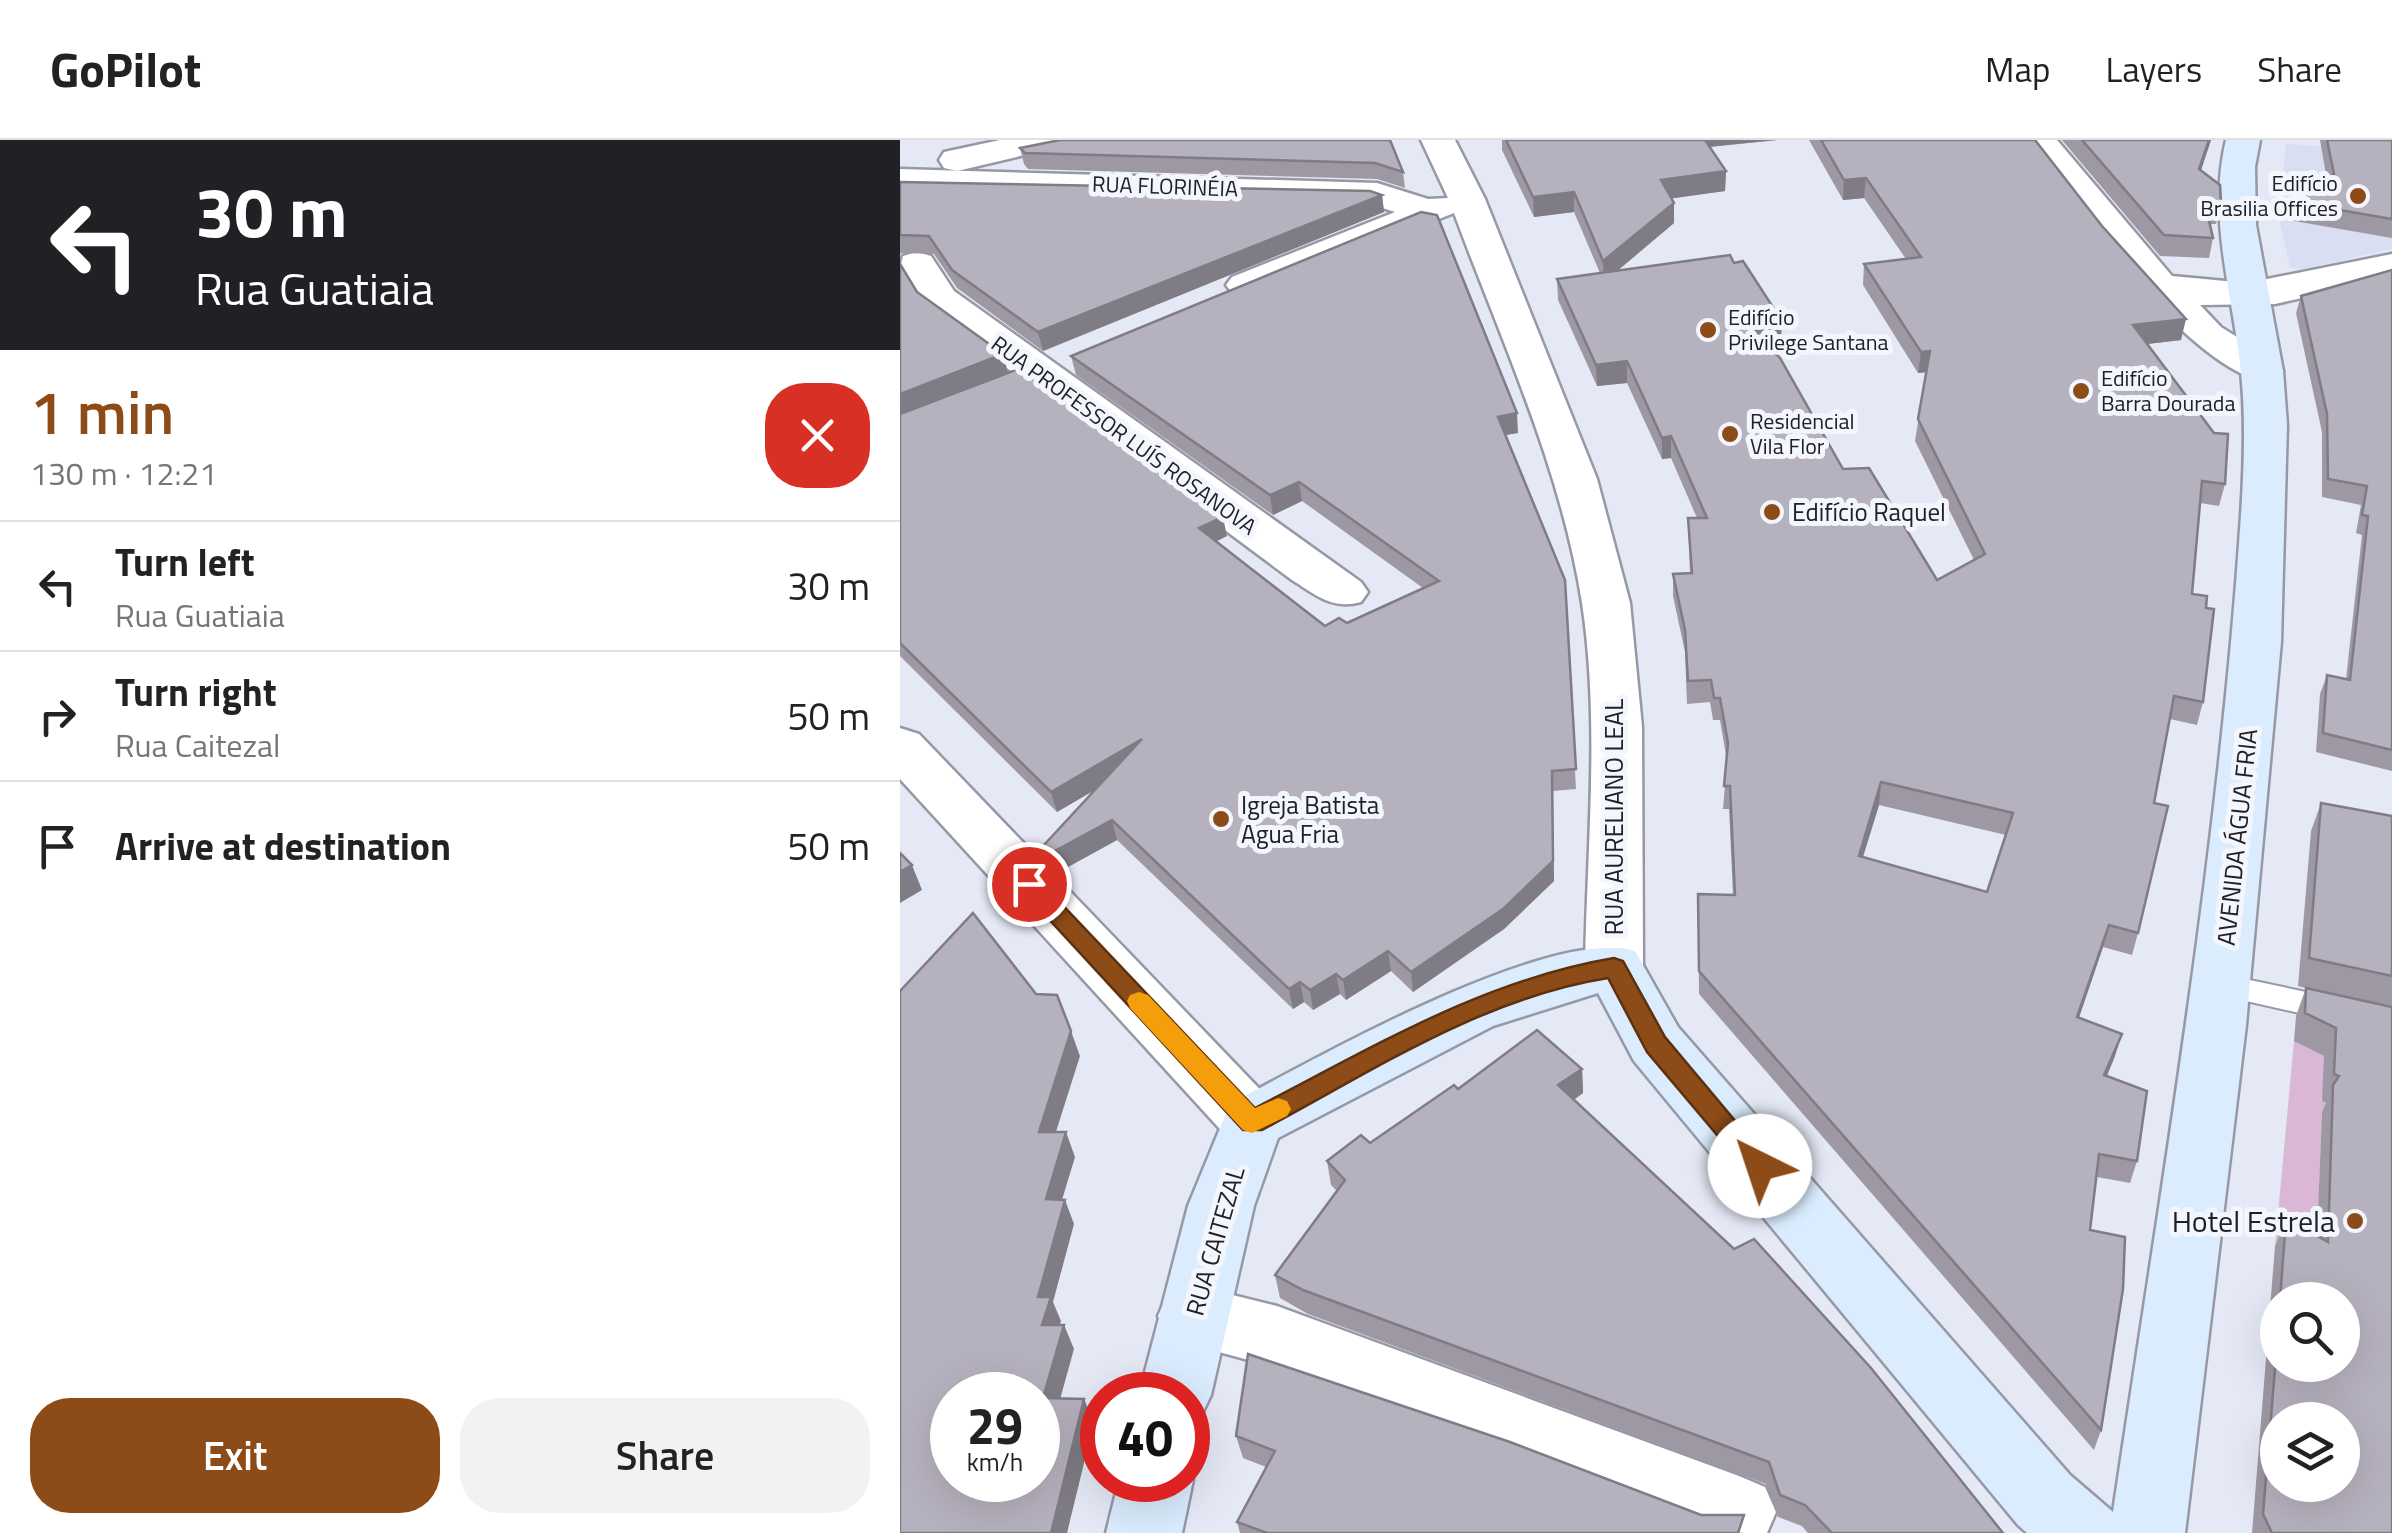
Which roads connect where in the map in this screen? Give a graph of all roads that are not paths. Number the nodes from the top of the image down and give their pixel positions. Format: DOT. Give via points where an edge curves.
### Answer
graph roads {
  1 [pos="1046,140"];
  2 [pos="1438,140"];
  3 [pos="2038,140"];
  4 [pos="2243,140"];
  5 [pos="967,171"];
  6 [pos="900,172"];
  7 [pos="900,180"];
  8 [pos="1447,205"];
  9 [pos="917,264"];
  10 [pos="2392,266"];
  11 [pos="2158,284"];
  12 [pos="1214,298"];
  13 [pos="2250,298"];
  14 [pos="2262,372"];
  15 [pos="1344,592"];
  16 [pos="900,746"];
  17 [pos="1614,967"];
  18 [pos="2221,985"];
  19 [pos="2392,1022"];
  20 [pos="1252,1122"];
  21 [pos="1192,1316"];
  22 [pos="1179,1372"];
  23 [pos="1151,1502"];
  24 [pos="1739,1512"];
  25 [pos="1144,1533"];
  26 [pos="2084,1533"];
  27 [pos="2147,1533"];
  1 -- 5 [label="street"];
  2 -- 8 [label="street, RUA AURELIANO LEAL"];
  3 -- 11 [label="street"];
  4 -- 13 [label="main road, AVENIDA ÁGUA FRIA" via="2238,216"];
  5 -- 6 [label="street"];
  5 -- 7 [label="street, RUA FLORINÉIA"];
  5 -- 8 [label="street, RUA FLORINÉIA" via="1378,194"];
  8 -- 12 [label="street"];
  8 -- 17 [label="street, RUA AURELIANO LEAL" via="1575,479 1606,603 1616,726"];
  9 -- 15 [label="street, RUA PROFESSOR LUÍS ROSANOVA" via="939,298"];
  10 -- 13 [label="street"];
  11 -- 13 [label="street" via="2190,295"];
  11 -- 14 [label="street" via="2207,336"];
  13 -- 14 [label="main road, AVENIDA ÁGUA FRIA"];
  14 -- 18 [label="main road, AVENIDA ÁGUA FRIA" via="2267,458 2258,649"];
  16 -- 20 [label="street"];
  17 -- 20 [label="main road" via="1557,977 1480,1003"];
  17 -- 26 [label="main road, RUA AURELIANO LEAL" via="1656,1044 2044,1500"];
  18 -- 19 [label="lane"];
  18 -- 27 [label="main road, AVENIDA ÁGUA FRIA"];
  20 -- 21 [label="main road, RUA CAITEZAL"];
  21 -- 22 [label="main road, RUA CAITEZAL"];
  21 -- 24 [label="street" via="1277,1338"];
  23 -- 25 [label="main road"];
}
